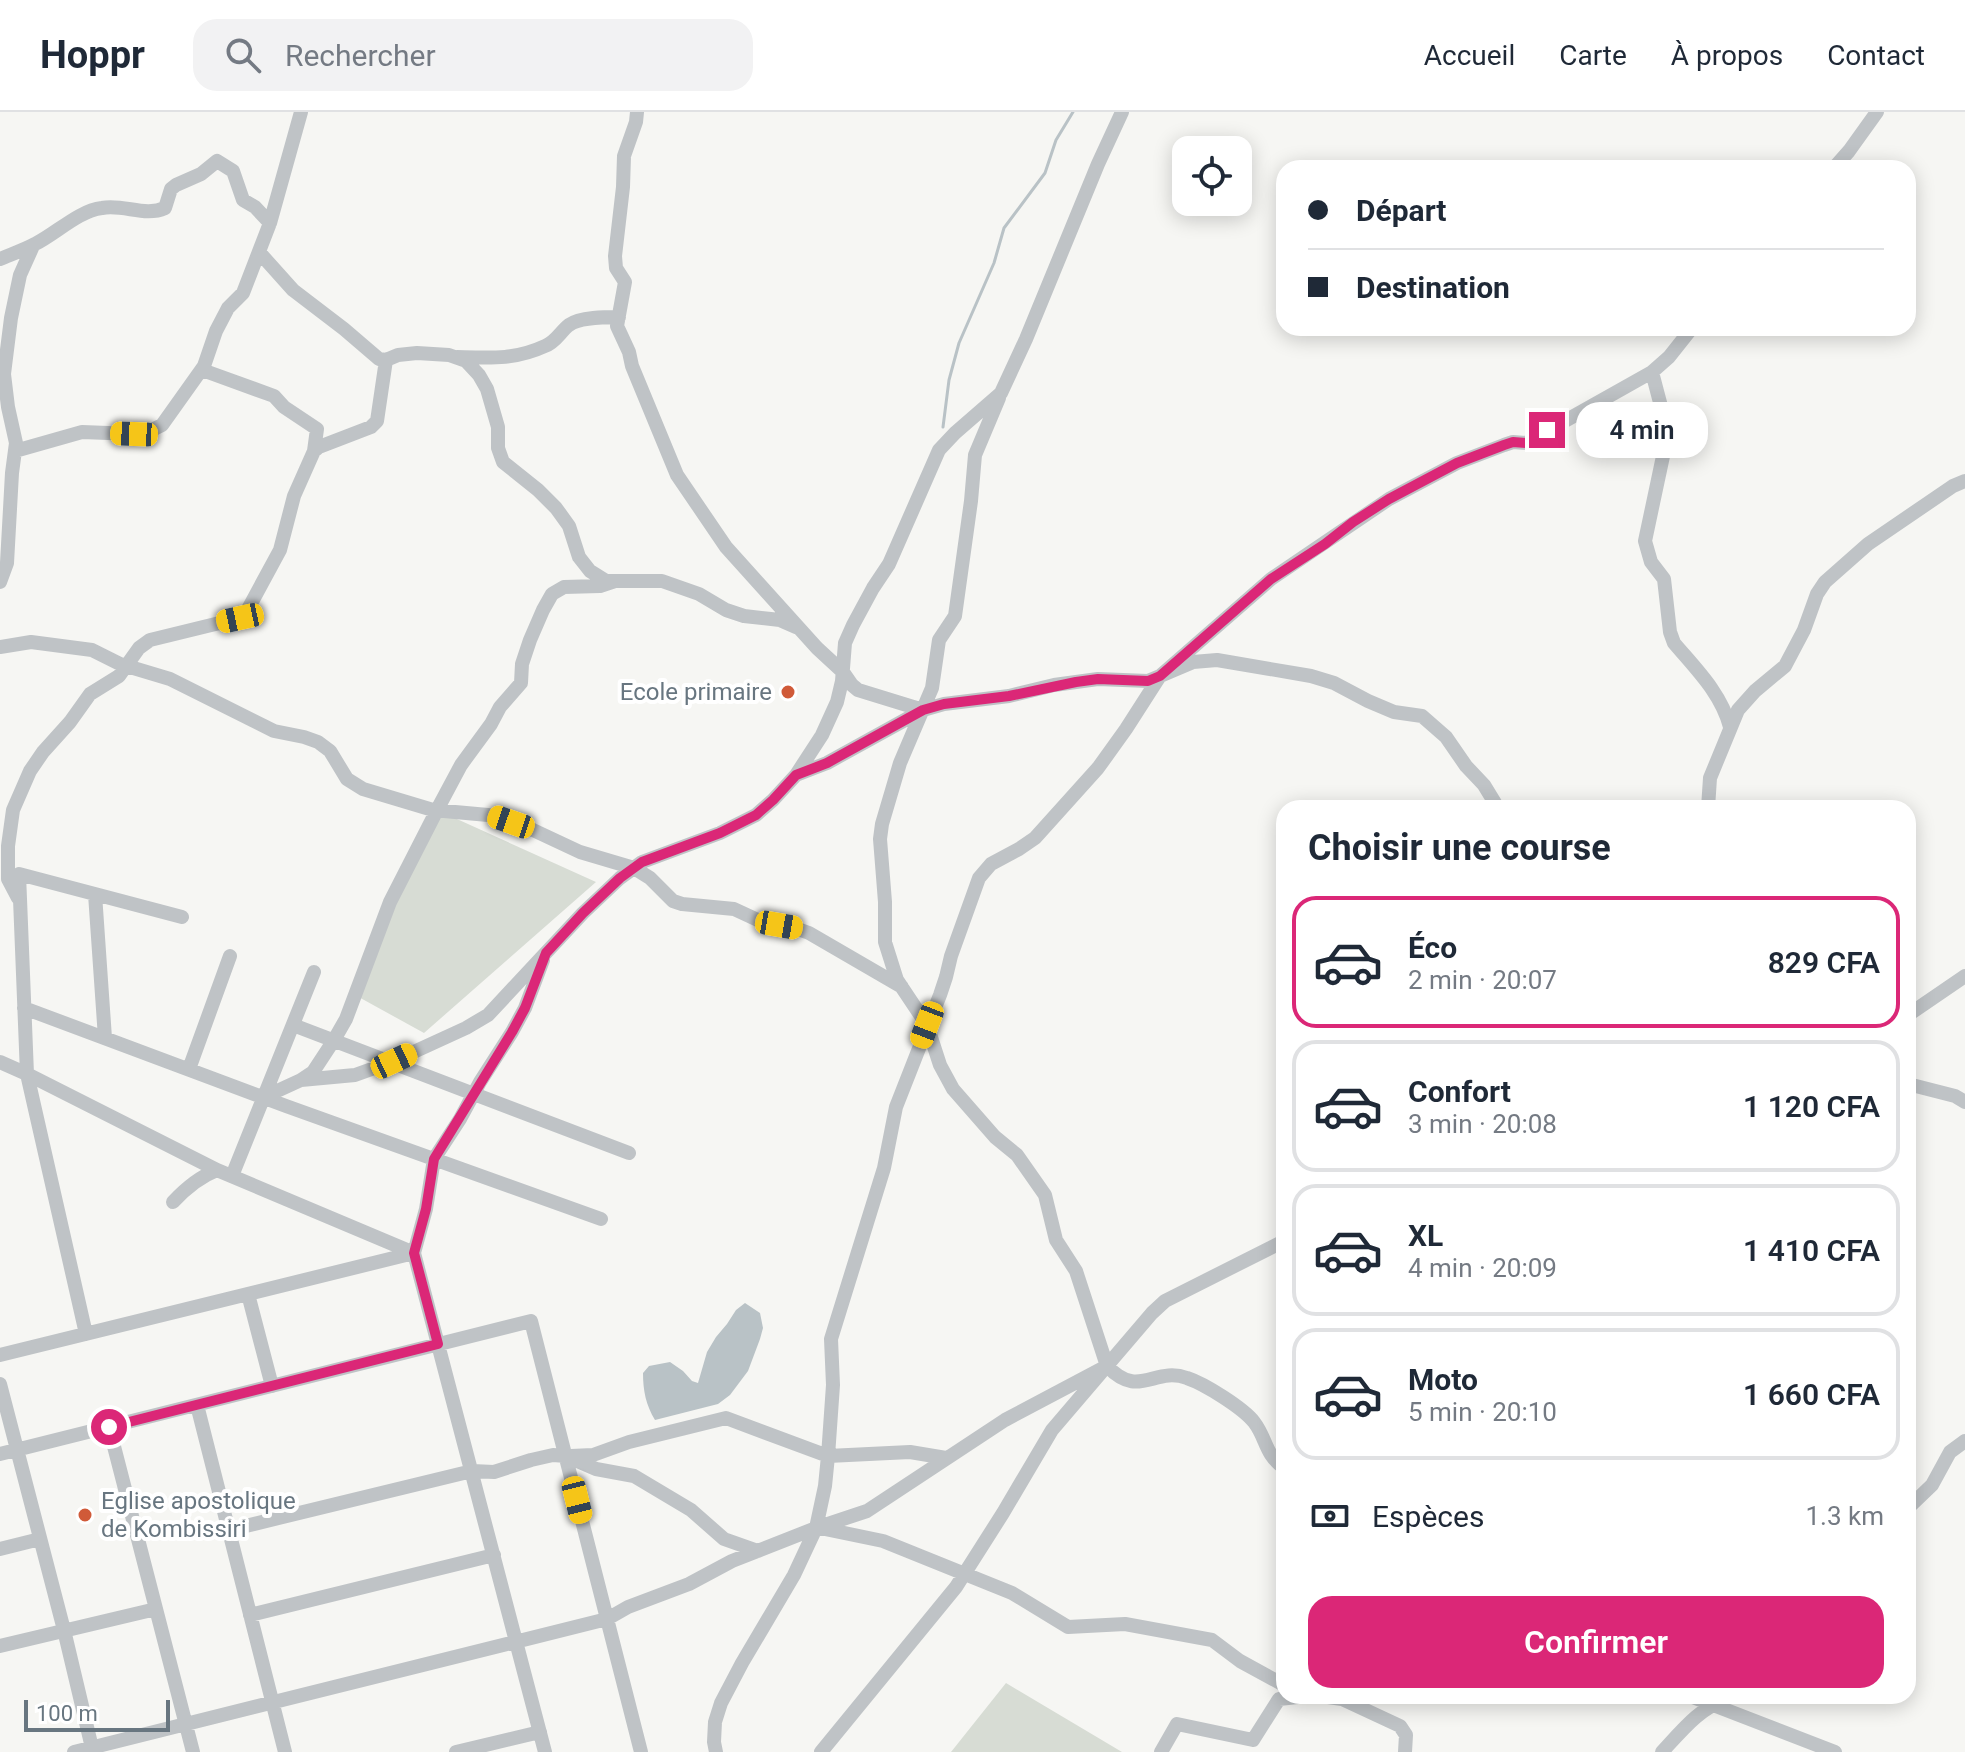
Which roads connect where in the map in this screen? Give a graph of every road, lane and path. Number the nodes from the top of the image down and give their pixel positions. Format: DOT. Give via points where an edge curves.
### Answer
graph roads {
  1 [pos="301,112"];
  2 [pos="637,112"];
  3 [pos="1122,112"];
  4 [pos="1877,112"];
  5 [pos="1841,160"];
  6 [pos="270,223"];
  7 [pos="33,246"];
  8 [pos="259,252"];
  9 [pos="0,259"];
  10 [pos="619,317"];
  11 [pos="1686,336"];
  12 [pos="457,357"];
  13 [pos="386,360"];
  14 [pos="204,366"];
  15 [pos="1652,372"];
  16 [pos="1001,393"];
  17 [pos="15,451"];
  18 [pos="314,451"];
  19 [pos="1965,481"];
  20 [pos="615,580"];
  21 [pos="0,582"];
  22 [pos="800,629"];
  23 [pos="0,647"];
  24 [pos="128,666"];
  25 [pos="843,672"];
  26 [pos="1160,676"];
  27 [pos="923,710"];
  28 [pos="1730,727"];
  29 [pos="796,775"];
  30 [pos="1493,800"];
  31 [pos="1709,800"];
  32 [pos="13,810"];
  33 [pos="437,810"];
  34 [pos="0,827"];
  35 [pos="634,868"];
  36 [pos="95,894"];
  37 [pos="20,902"];
  38 [pos="182,917"];
  39 [pos="546,953"];
  40 [pos="230,956"];
  41 [pos="314,972"];
  42 [pos="1965,976"];
  43 [pos="902,987"];
  44 [pos="24,1008"];
  45 [pos="1916,1010"];
  46 [pos="293,1025"];
  47 [pos="927,1025"];
  48 [pos="105,1038"];
  49 [pos="334,1040"];
  50 [pos="0,1062"];
  51 [pos="391,1062"];
  52 [pos="189,1069"];
  53 [pos="27,1074"];
  54 [pos="301,1080"];
  55 [pos="1916,1086"];
  56 [pos="474,1094"];
  57 [pos="264,1097"];
  58 [pos="1965,1102"];
  59 [pos="629,1153"];
  60 [pos="434,1159"];
  61 [pos="217,1170"];
  62 [pos="232,1176"];
  63 [pos="173,1202"];
  64 [pos="601,1219"];
  65 [pos="1276,1245"];
  66 [pos="414,1253"];
  67 [pos="248,1294"];
  68 [pos="86,1334"];
  69 [pos="438,1344"];
  70 [pos="0,1355"];
  71 [pos="1107,1366"];
  72 [pos="0,1384"];
  73 [pos="272,1386"];
  74 [pos="197,1405"];
  75 [pos="109,1427"];
  76 [pos="1965,1441"];
  77 [pos="17,1449"];
  78 [pos="0,1454"];
  79 [pos="566,1456"];
  80 [pos="828,1456"];
  81 [pos="946,1458"];
  82 [pos="1276,1460"];
  83 [pos="472,1471"];
  84 [pos="1916,1500"];
  85 [pos="816,1528"];
  86 [pos="229,1530"];
  87 [pos="40,1539"];
  88 [pos="0,1549"];
  89 [pos="758,1551"];
  90 [pos="494,1555"];
  91 [pos="964,1574"];
  92 [pos="156,1609"];
  93 [pos="250,1615"];
  94 [pos="607,1619"];
  95 [pos="64,1630"];
  96 [pos="517,1641"];
  97 [pos="0,1646"];
  98 [pos="1276,1681"];
  99 [pos="273,1702"];
  100 [pos="1276,1704"];
  101 [pos="1353,1704"];
  102 [pos="1713,1704"];
  103 [pos="185,1724"];
  104 [pos="540,1732"];
  105 [pos="93,1750"];
  106 [pos="74,1752"];
  107 [pos="193,1752"];
  108 [pos="285,1752"];
  109 [pos="456,1752"];
  110 [pos="545,1752"];
  111 [pos="641,1752"];
  112 [pos="716,1752"];
  113 [pos="821,1752"];
  114 [pos="1161,1752"];
  115 [pos="1405,1752"];
  116 [pos="1662,1752"];
  117 [pos="1835,1752"];
  1 -- 6 [label="street"];
  2 -- 10 [label="street" via="624,156 615,256 625,282"];
  3 -- 16 [label="street"];
  4 -- 5 [label="street"];
  6 -- 7 [label="street" via="243,200 233,171 217,161 171,189 162,210 119,207 87,212"];
  6 -- 8 [label="street"];
  7 -- 9 [label="street"];
  7 -- 17 [label="street" via="20,275 4,374"];
  8 -- 13 [label="street" via="293,290"];
  8 -- 14 [label="street" via="243,293 216,331"];
  10 -- 12 [label="street" via="571,324 550,344 529,353"];
  10 -- 22 [label="street" via="620,335 677,475 726,547"];
  11 -- 15 [label="street"];
  12 -- 13 [label="street" via="417,353"];
  12 -- 20 [label="street" via="487,389 503,462 556,508 590,571"];
  13 -- 18 [label="street" via="377,421"];
  14 -- 17 [label="street" via="162,425 150,431 82,432"];
  14 -- 18 [label="street" via="205,371 274,396 317,429"];
  15 -- 26 [label="street" via="1526,443 1513,442 1457,463 1389,499 1271,579"];
  15 -- 28 [label="street" via="1666,442 1645,541 1651,562 1664,579 1674,643 1718,697"];
  16 -- 25 [label="street" via="939,450 889,564 845,643"];
  16 -- 27 [label="street" via="975,455 955,616 939,640"];
  17 -- 21 [label="street" via="7,563"];
  18 -- 24 [label="street" via="294,496 280,550 247,611 240,618 150,640"];
  19 -- 28 [label="street" via="1868,544 1825,582 1785,666 1755,691"];
  20 -- 22 [label="street" via="662,581 726,610"];
  20 -- 33 [label="street" via="564,587 552,594 530,640 521,683 461,765"];
  22 -- 25 [label="street"];
  23 -- 24 [label="street" via="31,642 80,648"];
  24 -- 32 [label="street" via="90,694 43,752"];
  24 -- 33 [label="street" via="170,679 274,731 318,742 347,779 363,789"];
  25 -- 27 [label="street" via="858,690"];
  25 -- 29 [label="street" via="822,735"];
  26 -- 27 [label="street" via="1054,685"];
  26 -- 30 [label="street" via="1193,662 1217,660 1334,683 1394,712 1422,716 1446,737"];
  26 -- 47 [label="street" via="1098,768 1035,838 991,864 979,878"];
  27 -- 29 [label="street"];
  27 -- 43 [label="street" via="900,763 880,839 885,942"];
  28 -- 31 [label="street" via="1710,778"];
  29 -- 35 [label="street" via="756,815"];
  32 -- 34 [label="street"];
  32 -- 37 [label="street" via="8,879"];
  33 -- 35 [label="street" via="488,815"];
  33 -- 49 [label="street" via="382,920"];
  35 -- 39 [label="street"];
  35 -- 43 [label="street" via="673,901 734,909 809,933"];
  36 -- 37 [label="street" via="19,874"];
  36 -- 38 [label="street"];
  36 -- 48 [label="street"];
  37 -- 44 [label="street"];
  39 -- 51 [label="street" via="488,1015"];
  39 -- 56 [label="street" via="525,1008"];
  40 -- 52 [label="street"];
  41 -- 46 [label="street"];
  42 -- 45 [label="street"];
  43 -- 47 [label="street"];
  44 -- 48 [label="street"];
  44 -- 53 [label="street"];
  46 -- 49 [label="street"];
  46 -- 57 [label="street"];
  47 -- 71 [label="street" via="953,1089 1017,1155 1045,1195 1056,1240 1076,1271"];
  47 -- 80 [label="street" via="896,1107 884,1168 831,1339"];
  48 -- 52 [label="street"];
  49 -- 51 [label="street"];
  49 -- 54 [label="street" via="313,1072"];
  50 -- 53 [label="street"];
  51 -- 54 [label="street" via="355,1075"];
  51 -- 56 [label="street"];
  52 -- 57 [label="street"];
  53 -- 61 [label="street"];
  53 -- 68 [label="street"];
  54 -- 57 [label="street"];
  55 -- 58 [label="street"];
  56 -- 59 [label="street"];
  56 -- 60 [label="street"];
  57 -- 60 [label="street"];
  57 -- 62 [label="street"];
  60 -- 64 [label="street"];
  60 -- 66 [label="street"];
  61 -- 62 [label="street"];
  61 -- 63 [label="street" via="190,1184"];
  62 -- 66 [label="street"];
  65 -- 71 [label="street" via="1165,1301"];
  66 -- 67 [label="street"];
  66 -- 69 [label="street"];
  67 -- 68 [label="street"];
  67 -- 73 [label="street"];
  68 -- 70 [label="street"];
  69 -- 73 [label="street"];
  69 -- 79 [label="street" via="531,1321"];
  69 -- 83 [label="street"];
  71 -- 81 [label="street"];
  71 -- 82 [label="street" via="1126,1381 1172,1375 1203,1386 1243,1411"];
  71 -- 91 [label="street" via="1052,1430"];
  72 -- 77 [label="street"];
  73 -- 74 [label="street"];
  74 -- 75 [label="street"];
  74 -- 86 [label="street"];
  75 -- 77 [label="street"];
  75 -- 92 [label="street"];
  76 -- 84 [label="street" via="1950,1452 1932,1485"];
  77 -- 78 [label="street"];
  77 -- 87 [label="street"];
  79 -- 80 [label="street" via="593,1455 726,1418"];
  79 -- 83 [label="street" via="494,1472"];
  79 -- 89 [label="street" via="596,1469 634,1476 691,1510 724,1539"];
  79 -- 94 [label="street"];
  80 -- 81 [label="street" via="910,1452"];
  80 -- 85 [label="street"];
  81 -- 85 [label="street" via="867,1511"];
  83 -- 86 [label="street"];
  83 -- 90 [label="street"];
  85 -- 89 [label="street"];
  85 -- 91 [label="street" via="883,1541"];
  85 -- 112 [label="street" via="721,1703 715,1722"];
  86 -- 93 [label="street"];
  87 -- 88 [label="street"];
  87 -- 95 [label="street"];
  89 -- 94 [label="street"];
  90 -- 93 [label="street"];
  90 -- 96 [label="street"];
  91 -- 98 [label="street" via="1012,1593 1068,1627 1125,1624 1212,1640"];
  91 -- 113 [label="street"];
  92 -- 95 [label="street"];
  92 -- 103 [label="street"];
  93 -- 99 [label="street"];
  94 -- 96 [label="street"];
  94 -- 111 [label="street"];
  95 -- 97 [label="street"];
  95 -- 105 [label="street"];
  96 -- 99 [label="street"];
  96 -- 104 [label="street"];
  99 -- 103 [label="street"];
  99 -- 108 [label="street"];
  100 -- 114 [label="street" via="1253,1740 1177,1724"];
  101 -- 115 [label="street" via="1400,1726 1406,1735"];
  102 -- 116 [label="street"];
  102 -- 117 [label="street"];
  103 -- 105 [label="street"];
  103 -- 107 [label="street"];
  104 -- 109 [label="street"];
  104 -- 110 [label="street"];
  105 -- 106 [label="street"];
}
